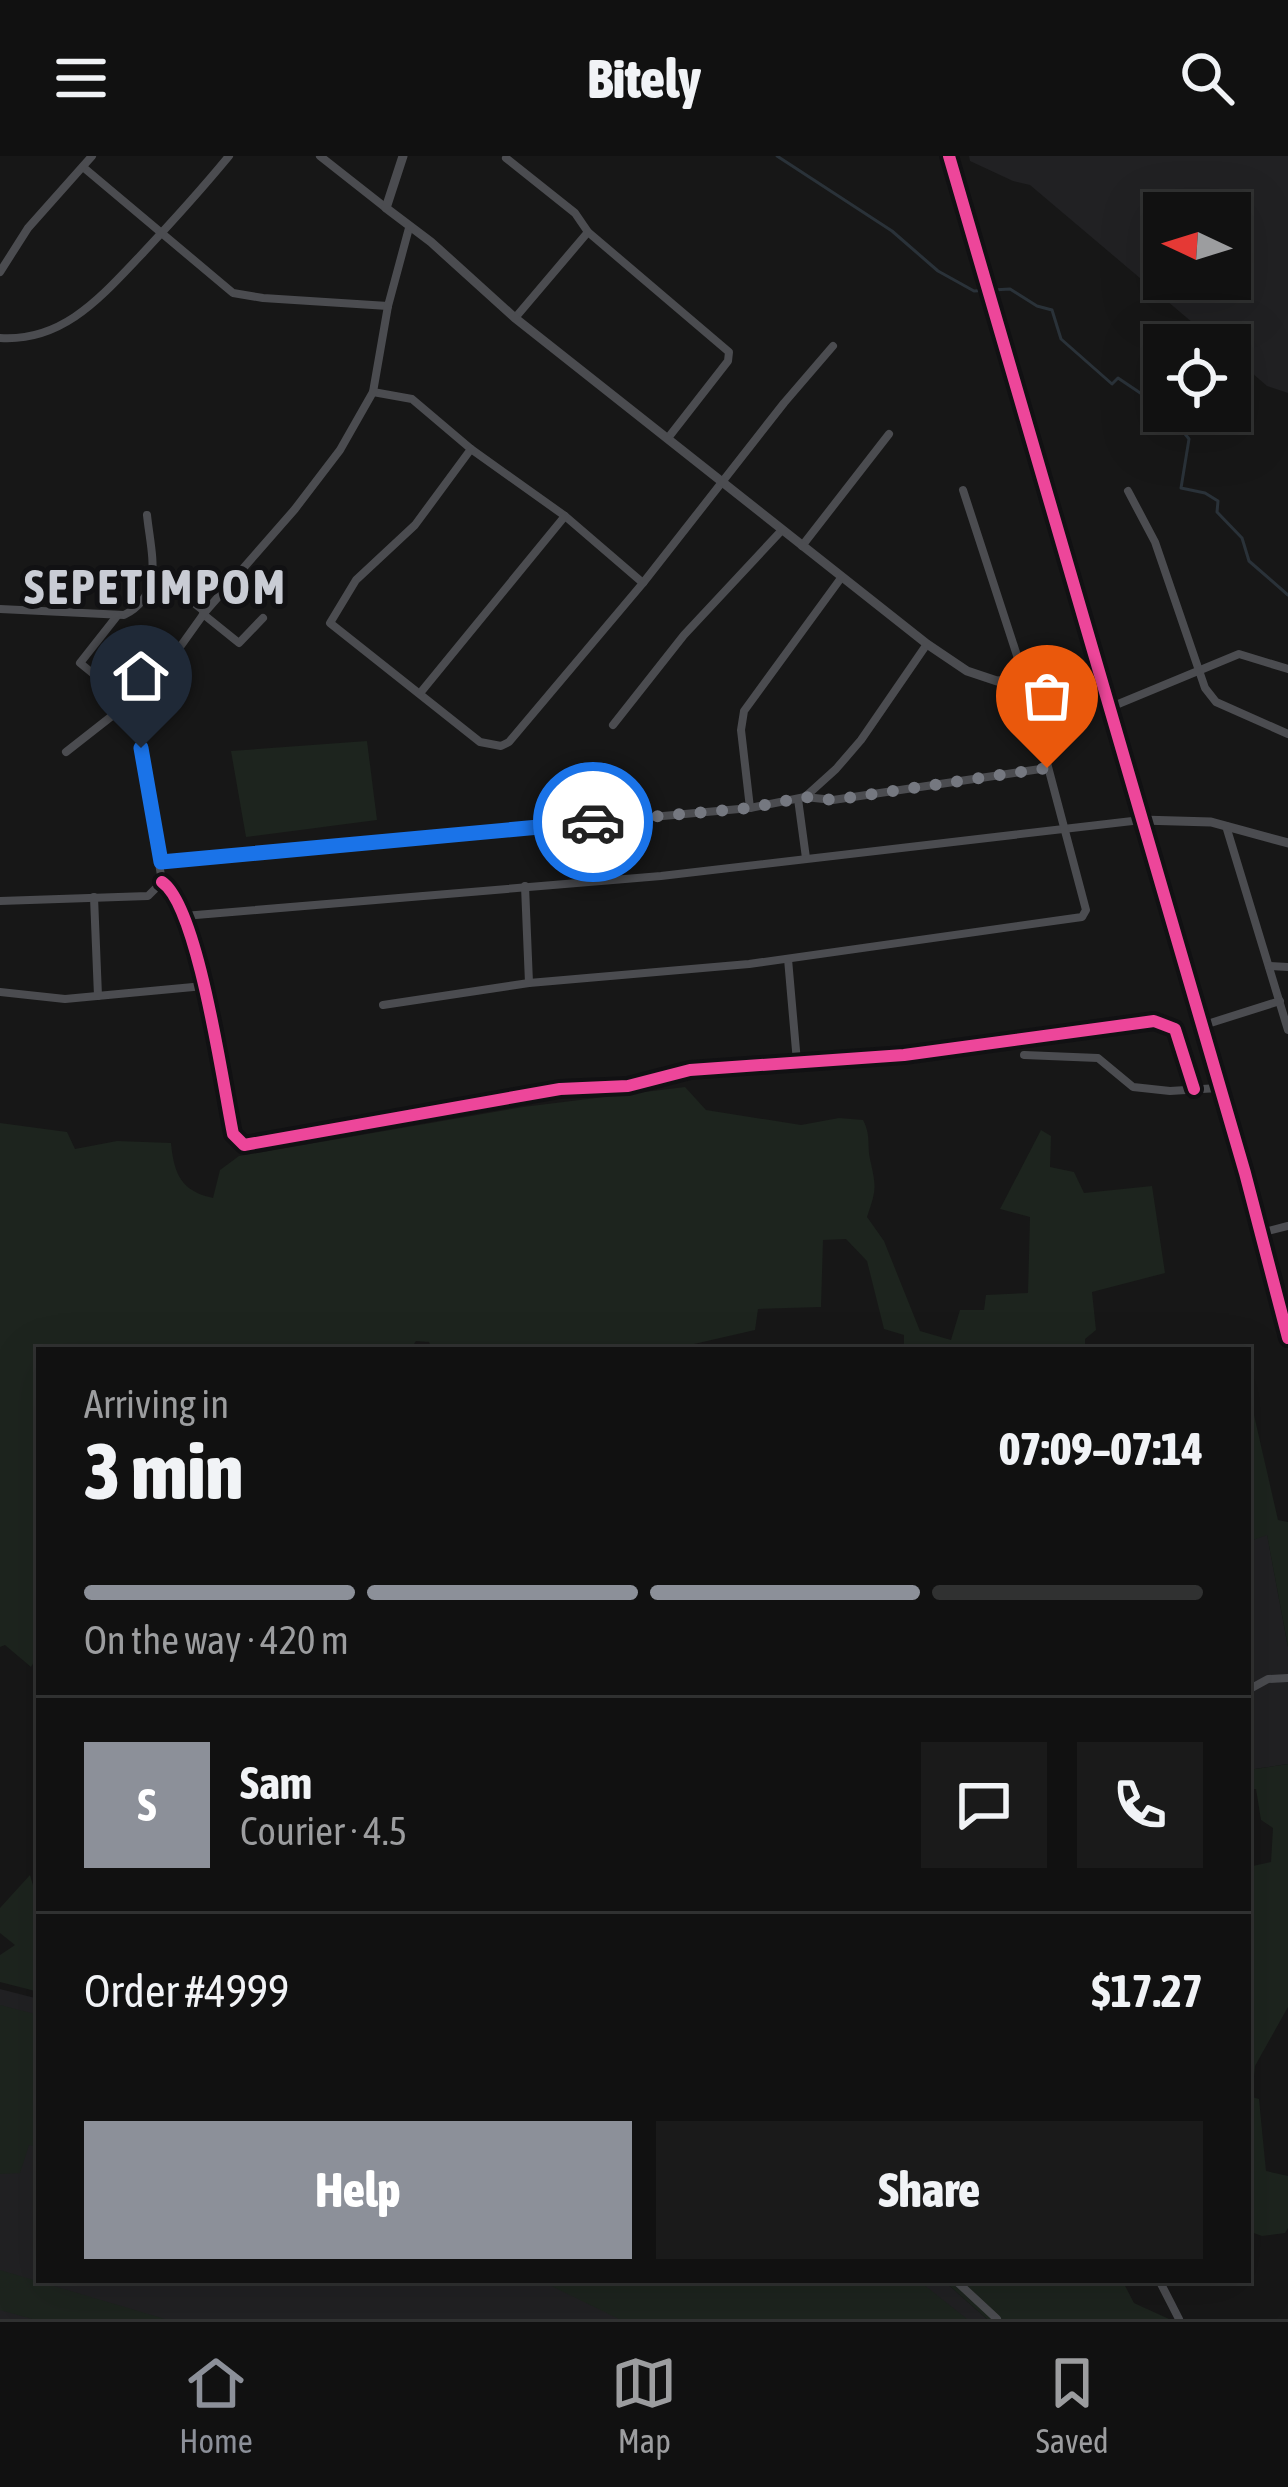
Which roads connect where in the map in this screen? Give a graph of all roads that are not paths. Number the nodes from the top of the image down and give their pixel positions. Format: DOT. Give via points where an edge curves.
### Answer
graph roads {
  1 [pos="92,156"];
  2 [pos="230,156"];
  3 [pos="320,156"];
  4 [pos="403,156"];
  5 [pos="949,156"];
  6 [pos="506,158"];
  7 [pos="83,167"];
  8 [pos="386,208"];
  9 [pos="409,228"];
  10 [pos="164,232"];
  11 [pos="588,232"];
  12 [pos="0,272"];
  13 [pos="388,306"];
  14 [pos="515,318"];
  15 [pos="0,338"];
  16 [pos="833,346"];
  17 [pos="373,392"];
  18 [pos="890,434"];
  19 [pos="668,438"];
  20 [pos="471,449"];
  21 [pos="722,482"];
  22 [pos="963,490"];
  23 [pos="1128,491"];
  24 [pos="147,515"];
  25 [pos="565,516"];
  26 [pos="782,530"];
  27 [pos="802,546"];
  28 [pos="154,571"];
  29 [pos="842,578"];
  30 [pos="644,583"];
  31 [pos="0,609"];
  32 [pos="204,613"];
  33 [pos="118,615"];
  34 [pos="263,618"];
  35 [pos="927,644"];
  36 [pos="1288,669"];
  37 [pos="1198,671"];
  38 [pos="1098,673"];
  39 [pos="1025,680"];
  40 [pos="155,682"];
  41 [pos="421,692"];
  42 [pos="128,703"];
  43 [pos="1111,707"];
  44 [pos="613,724"];
  45 [pos="1288,734"];
  46 [pos="66,752"];
  47 [pos="1047,768"];
  48 [pos="801,798"];
  49 [pos="750,808"];
  50 [pos="1141,820"];
  51 [pos="1226,826"];
  52 [pos="1065,829"];
  53 [pos="1288,843"];
  54 [pos="806,858"];
  55 [pos="161,862"];
  56 [pos="162,882"];
  57 [pos="524,886"];
  58 [pos="94,897"];
  59 [pos="0,901"];
  60 [pos="184,916"];
  61 [pos="788,958"];
  62 [pos="1269,966"];
  63 [pos="1288,967"];
  64 [pos="529,983"];
  65 [pos="204,986"];
  66 [pos="0,992"];
  67 [pos="98,996"];
  68 [pos="1280,1001"];
  69 [pos="382,1005"];
  70 [pos="1199,1027"];
  71 [pos="1288,1030"];
  72 [pos="1024,1055"];
  73 [pos="797,1062"];
  74 [pos="1218,1088"];
  75 [pos="1194,1089"];
  76 [pos="1288,1226"];
  77 [pos="1260,1233"];
  78 [pos="1286,1322"];
  79 [pos="1288,1338"];
  80 [pos="1288,1678"];
  81 [pos="1251,1688"];
  82 [pos="958,2283"];
  83 [pos="1161,2283"];
  84 [pos="998,2319"];
  85 [pos="1179,2319"];
  1 -- 7 [label="street"];
  2 -- 10 [label="street"];
  3 -- 8 [label="street"];
  4 -- 8 [label="street"];
  5 -- 38 [label="street"];
  6 -- 11 [label="street"];
  7 -- 10 [label="street"];
  7 -- 12 [label="street"];
  8 -- 9 [label="street"];
  9 -- 13 [label="street"];
  9 -- 14 [label="street"];
  10 -- 13 [label="street" via="240,295"];
  10 -- 15 [label="street" via="83,313 44,333"];
  11 -- 14 [label="street"];
  11 -- 19 [label="street" via="728,352"];
  13 -- 17 [label="street"];
  14 -- 19 [label="street"];
  16 -- 21 [label="street"];
  17 -- 20 [label="street" via="412,400"];
  17 -- 32 [label="street" via="329,465"];
  18 -- 27 [label="street"];
  19 -- 21 [label="street"];
  20 -- 25 [label="street"];
  20 -- 41 [label="street" via="415,524 356,580 330,623"];
  21 -- 26 [label="street"];
  21 -- 30 [label="street"];
  22 -- 39 [label="street"];
  23 -- 37 [label="street" via="1155,542"];
  24 -- 28 [label="street"];
  25 -- 30 [label="street"];
  25 -- 41 [label="street"];
  26 -- 27 [label="street"];
  26 -- 44 [label="street"];
  27 -- 29 [label="street"];
  28 -- 32 [label="street"];
  28 -- 33 [label="street" via="148,595"];
  29 -- 35 [label="street"];
  29 -- 49 [label="street" via="744,711"];
  30 -- 41 [label="street" via="501,746 480,742"];
  31 -- 33 [label="street"];
  32 -- 34 [label="street" via="238,643"];
  32 -- 40 [label="street"];
  33 -- 42 [label="street" via="80,663"];
  35 -- 39 [label="street" via="982,677"];
  35 -- 48 [label="street" via="861,740"];
  36 -- 37 [label="street" via="1239,654"];
  37 -- 43 [label="street"];
  37 -- 45 [label="street" via="1216,702"];
  38 -- 39 [label="street"];
  38 -- 43 [label="street"];
  39 -- 47 [label="street"];
  40 -- 42 [label="street"];
  40 -- 55 [label="street" via="141,748"];
  42 -- 46 [label="street"];
  43 -- 50 [label="street"];
  47 -- 48 [label="street"];
  47 -- 52 [label="street"];
  48 -- 49 [label="street"];
  48 -- 54 [label="street"];
  49 -- 55 [label="street"];
  50 -- 51 [label="street"];
  50 -- 52 [label="street"];
  50 -- 70 [label="street"];
  51 -- 53 [label="street"];
  51 -- 62 [label="street"];
  52 -- 54 [label="street"];
  52 -- 61 [label="street" via="1085,910 1074,921"];
  54 -- 57 [label="street"];
  55 -- 56 [label="street"];
  56 -- 58 [label="street" via="148,896"];
  56 -- 60 [label="street"];
  57 -- 60 [label="street"];
  57 -- 64 [label="street"];
  58 -- 59 [label="street"];
  58 -- 67 [label="street"];
  60 -- 65 [label="street"];
  61 -- 64 [label="street"];
  61 -- 73 [label="street"];
  62 -- 63 [label="street"];
  62 -- 68 [label="street"];
  64 -- 69 [label="street"];
  65 -- 67 [label="street"];
  65 -- 73 [label="street" via="233,1134 244,1144 560,1089"];
  66 -- 67 [label="street"];
  68 -- 70 [label="street"];
  68 -- 71 [label="street"];
  70 -- 74 [label="street"];
  72 -- 75 [label="street" via="1085,1054 1133,1087"];
  73 -- 75 [label="street" via="1154,1021 1175,1029"];
  74 -- 75 [label="street"];
  74 -- 77 [label="street"];
  76 -- 77 [label="street"];
  77 -- 78 [label="street"];
  78 -- 79 [label="street"];
  80 -- 81 [label="street"];
  82 -- 84 [label="street"];
  83 -- 85 [label="street"];
}
